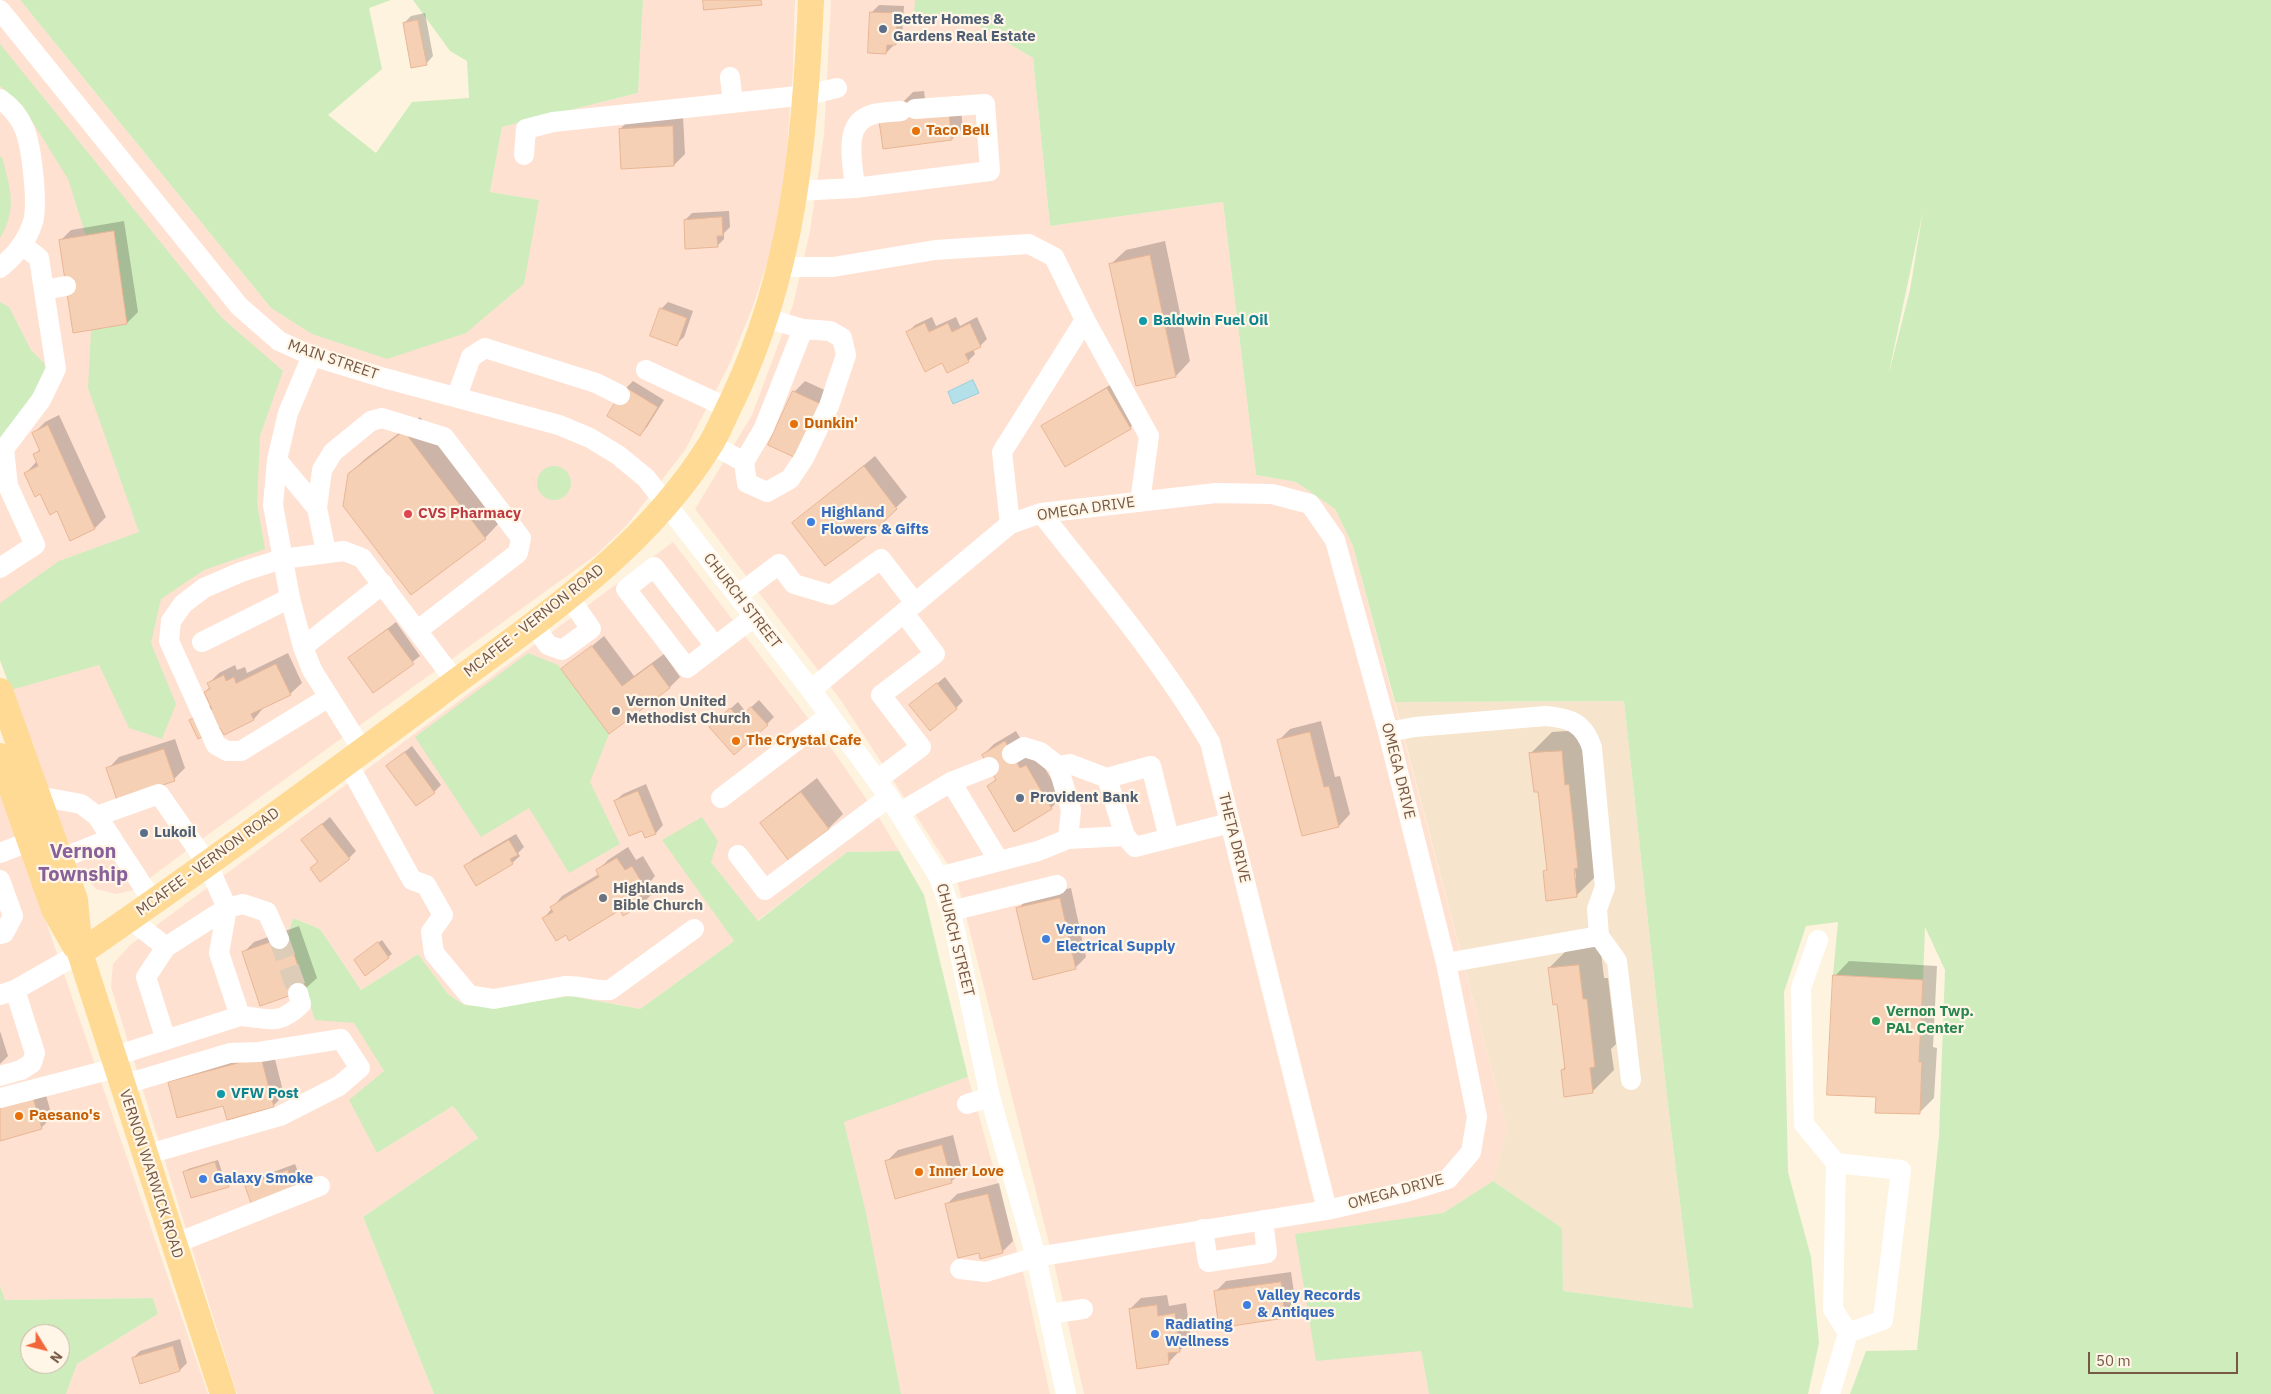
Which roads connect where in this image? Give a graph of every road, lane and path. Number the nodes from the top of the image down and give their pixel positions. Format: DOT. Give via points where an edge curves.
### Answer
graph roads {
  1 [pos="811,0"];
  2 [pos="0,10"];
  3 [pos="730,78"];
  4 [pos="837,88"];
  5 [pos="807,95"];
  6 [pos="0,99"];
  7 [pos="733,103"];
  8 [pos="524,155"];
  9 [pos="855,188"];
  10 [pos="796,191"];
  11 [pos="22,245"];
  12 [pos="781,267"];
  13 [pos="0,268"];
  14 [pos="66,286"];
  15 [pos="44,290"];
  16 [pos="766,318"];
  17 [pos="1085,320"];
  18 [pos="803,329"];
  19 [pos="312,356"];
  20 [pos="646,370"];
  21 [pos="620,395"];
  22 [pos="457,396"];
  23 [pos="728,408"];
  24 [pos="711,444"];
  25 [pos="277,460"];
  26 [pos="744,462"];
  27 [pos="4,488"];
  28 [pos="1140,502"];
  29 [pos="667,504"];
  30 [pos="317,508"];
  31 [pos="1041,513"];
  32 [pos="1010,524"];
  33 [pos="326,552"];
  34 [pos="282,559"];
  35 [pos="0,568"];
  36 [pos="383,584"];
  37 [pos="738,595"];
  38 [pos="569,597"];
  39 [pos="290,598"];
  40 [pos="909,608"];
  41 [pos="754,616"];
  42 [pos="533,624"];
  43 [pos="418,630"];
  44 [pos="202,642"];
  45 [pos="715,646"];
  46 [pos="303,647"];
  47 [pos="456,682"];
  48 [pos="811,690"];
  49 [pos="0,691"];
  50 [pos="329,697"];
  51 [pos="830,715"];
  52 [pos="1388,732"];
  53 [pos="1012,754"];
  54 [pos="0,756"];
  55 [pos="355,757"];
  56 [pos="1058,766"];
  57 [pos="989,767"];
  58 [pos="1107,778"];
  59 [pos="877,780"];
  60 [pos="951,782"];
  61 [pos="17,795"];
  62 [pos="721,798"];
  63 [pos="894,805"];
  64 [pos="97,816"];
  65 [pos="1230,823"];
  66 [pos="1125,836"];
  67 [pos="112,838"];
  68 [pos="1169,838"];
  69 [pos="1068,839"];
  70 [pos="31,841"];
  71 [pos="0,853"];
  72 [pos="738,855"];
  73 [pos="60,859"];
  74 [pos="1000,861"];
  75 [pos="207,863"];
  76 [pos="940,877"];
  77 [pos="0,880"];
  78 [pos="1057,885"];
  79 [pos="154,903"];
  80 [pos="227,908"];
  81 [pos="951,911"];
  82 [pos="130,919"];
  83 [pos="694,929"];
  84 [pos="0,934"];
  85 [pos="1599,936"];
  86 [pos="279,939"];
  87 [pos="1818,940"];
  88 [pos="166,947"];
  89 [pos="80,953"];
  90 [pos="1446,963"];
  91 [pos="7,992"];
  92 [pos="298,993"];
  93 [pos="240,1016"];
  94 [pos="166,1040"];
  95 [pos="116,1070"];
  96 [pos="0,1076"];
  97 [pos="1631,1080"];
  98 [pos="990,1097"];
  99 [pos="0,1098"];
  100 [pos="967,1104"];
  101 [pos="145,1155"];
  102 [pos="1836,1163"];
  103 [pos="320,1186"];
  104 [pos="1326,1210"];
  105 [pos="1263,1220"];
  106 [pos="1203,1229"];
  107 [pos="174,1244"];
  108 [pos="1036,1257"];
  109 [pos="960,1269"];
  110 [pos="1082,1309"];
  111 [pos="1049,1314"];
  112 [pos="1848,1333"];
  113 [pos="223,1394"];
  114 [pos="1066,1394"];
  115 [pos="1830,1394"];
  1 -- 5 [label="main road, MCAFEE - VERNON ROAD"];
  2 -- 19 [label="street, MAIN STREET" via="239,306 279,341"];
  3 -- 7 [label="street"];
  4 -- 5 [label="street"];
  5 -- 7 [label="street"];
  5 -- 10 [label="main road, MCAFEE - VERNON ROAD"];
  6 -- 11 [label="street" via="11,107 24,128 34,173 33,221"];
  7 -- 8 [label="street" via="698,116 589,124 553,122 526,130"];
  9 -- 9 [label="street" via="990,171 985,104 873,114 857,122 851,136"];
  9 -- 10 [label="street"];
  10 -- 12 [label="main road, MCAFEE - VERNON ROAD"];
  11 -- 13 [label="street"];
  11 -- 15 [label="street" via="39,258"];
  12 -- 16 [label="main road, MCAFEE - VERNON ROAD"];
  12 -- 17 [label="street" via="833,267 935,250 1029,244 1054,257"];
  14 -- 15 [label="street"];
  15 -- 27 [label="street" via="56,369 42,400 4,449"];
  16 -- 18 [label="street"];
  16 -- 23 [label="main road, MCAFEE - VERNON ROAD"];
  17 -- 28 [label="street" via="1149,436"];
  17 -- 32 [label="street" via="1002,452"];
  18 -- 26 [label="street" via="764,428"];
  18 -- 26 [label="street" via="830,331 842,338 846,355 829,406 790,479 767,492 747,483"];
  19 -- 22 [label="street, MAIN STREET"];
  19 -- 25 [label="street" via="288,413"];
  20 -- 23 [label="street"];
  21 -- 22 [label="street" via="596,383 485,348 471,357"];
  22 -- 29 [label="street, MAIN STREET" via="559,425 590,438 646,478"];
  23 -- 24 [label="main road, MCAFEE - VERNON ROAD"];
  24 -- 26 [label="street"];
  24 -- 29 [label="main road, MCAFEE - VERNON ROAD"];
  25 -- 30 [label="street"];
  25 -- 34 [label="street" via="274,505"];
  27 -- 35 [label="street" via="34,545"];
  28 -- 31 [label="street, OMEGA DRIVE"];
  28 -- 52 [label="street, OMEGA DRIVE" via="1216,493 1272,494 1310,504 1335,540"];
  29 -- 37 [label="street, CHURCH STREET"];
  29 -- 38 [label="main road, MCAFEE - VERNON ROAD" via="630,543"];
  30 -- 33 [label="street"];
  30 -- 43 [label="street" via="322,470 333,452 370,421 382,418 444,437 521,538 518,553"];
  31 -- 32 [label="street, OMEGA DRIVE"];
  31 -- 65 [label="street, THETA DRIVE" via="1187,702 1210,742"];
  32 -- 40 [label="street, OMEGA DRIVE"];
  33 -- 34 [label="street"];
  33 -- 36 [label="street" via="344,551 362,558"];
  34 -- 39 [label="street"];
  34 -- 50 [label="street" via="204,588 183,604 171,621 169,641 216,745 227,752 241,751"];
  36 -- 43 [label="street"];
  36 -- 46 [label="street"];
  37 -- 40 [label="street" via="780,564 794,584 831,596 881,559"];
  37 -- 41 [label="street, CHURCH STREET"];
  38 -- 42 [label="main road, MCAFEE - VERNON ROAD"];
  38 -- 42 [label="street" via="591,629 562,650 548,645"];
  39 -- 44 [label="street"];
  39 -- 46 [label="street"];
  40 -- 48 [label="street, OMEGA DRIVE"];
  40 -- 59 [label="street" via="935,654 881,695 921,748"];
  41 -- 45 [label="street"];
  41 -- 48 [label="street, CHURCH STREET"];
  42 -- 47 [label="main road, MCAFEE - VERNON ROAD"];
  43 -- 47 [label="street"];
  45 -- 45 [label="street" via="687,668 626,589 654,568"];
  46 -- 50 [label="street" via="312,670"];
  47 -- 55 [label="main road, MCAFEE - VERNON ROAD"];
  48 -- 51 [label="street, CHURCH STREET"];
  49 -- 61 [label="main road"];
  50 -- 55 [label="street"];
  51 -- 59 [label="street, CHURCH STREET"];
  51 -- 62 [label="street"];
  52 -- 85 [label="street" via="1546,716 1567,718 1587,733 1592,748 1605,887 1597,909"];
  52 -- 90 [label="street, OMEGA DRIVE"];
  53 -- 56 [label="street" via="1024,747 1040,752"];
  54 -- 61 [label="main road"];
  55 -- 75 [label="main road, MCAFEE - VERNON ROAD"];
  55 -- 83 [label="street" via="412,880 426,885 443,915 431,932 434,953 469,995 494,999 575,985 610,990"];
  56 -- 58 [label="street" via="1070,764"];
  56 -- 69 [label="street" via="1071,810"];
  57 -- 60 [label="street"];
  58 -- 66 [label="street"];
  58 -- 68 [label="street" via="1151,766"];
  59 -- 63 [label="street, CHURCH STREET"];
  60 -- 63 [label="street"];
  60 -- 74 [label="street"];
  61 -- 64 [label="street" via="81,804"];
  61 -- 70 [label="main road"];
  61 -- 73 [label="main road"];
  63 -- 72 [label="street" via="765,890"];
  63 -- 76 [label="street, CHURCH STREET"];
  64 -- 67 [label="street"];
  64 -- 75 [label="street" via="159,794"];
  65 -- 68 [label="street"];
  65 -- 104 [label="street, THETA DRIVE"];
  66 -- 68 [label="street" via="1135,847"];
  66 -- 69 [label="street"];
  67 -- 73 [label="street"];
  67 -- 79 [label="street"];
  69 -- 74 [label="street"];
  70 -- 71 [label="street"];
  70 -- 89 [label="main road" via="54,908"];
  73 -- 89 [label="main road" via="75,900"];
  74 -- 76 [label="street"];
  75 -- 79 [label="main road, MCAFEE - VERNON ROAD"];
  75 -- 80 [label="street"];
  76 -- 81 [label="street, CHURCH STREET"];
  77 -- 84 [label="street" via="13,916"];
  78 -- 81 [label="street"];
  79 -- 82 [label="main road, MCAFEE - VERNON ROAD"];
  80 -- 86 [label="street" via="243,904 267,912"];
  80 -- 88 [label="street"];
  80 -- 93 [label="street" via="219,953"];
  81 -- 98 [label="street, CHURCH STREET"];
  82 -- 88 [label="street"];
  82 -- 89 [label="main road, MCAFEE - VERNON ROAD"];
  85 -- 90 [label="street"];
  85 -- 97 [label="street" via="1617,961"];
  87 -- 102 [label="street" via="1801,988 1804,1124"];
  88 -- 94 [label="street" via="146,977"];
  89 -- 91 [label="street"];
  89 -- 95 [label="main road, VERNON WARWICK ROAD"];
  90 -- 104 [label="street, OMEGA DRIVE" via="1477,1117 1471,1152 1448,1179"];
  91 -- 96 [label="street" via="35,1053 32,1063"];
  92 -- 93 [label="street" via="301,1004 290,1015 271,1021"];
  93 -- 94 [label="street"];
  94 -- 95 [label="street"];
  95 -- 99 [label="street"];
  95 -- 101 [label="main road, VERNON WARWICK ROAD"];
  95 -- 101 [label="street" via="341,1038 360,1068 339,1086 280,1116"];
  98 -- 100 [label="street"];
  98 -- 108 [label="street, CHURCH STREET"];
  101 -- 107 [label="main road, VERNON WARWICK ROAD"];
  102 -- 112 [label="street" via="1833,1309"];
  102 -- 112 [label="street" via="1901,1170 1883,1320"];
  103 -- 107 [label="street"];
  104 -- 105 [label="street, OMEGA DRIVE"];
  105 -- 106 [label="street, OMEGA DRIVE"];
  105 -- 106 [label="street" via="1267,1254 1208,1262"];
  106 -- 108 [label="street, OMEGA DRIVE"];
  107 -- 113 [label="main road, VERNON WARWICK ROAD"];
  108 -- 109 [label="street, OMEGA DRIVE" via="986,1272"];
  108 -- 111 [label="street, CHURCH STREET"];
  110 -- 111 [label="street"];
  111 -- 114 [label="street, CHURCH STREET"];
  112 -- 115 [label="street"];
}
